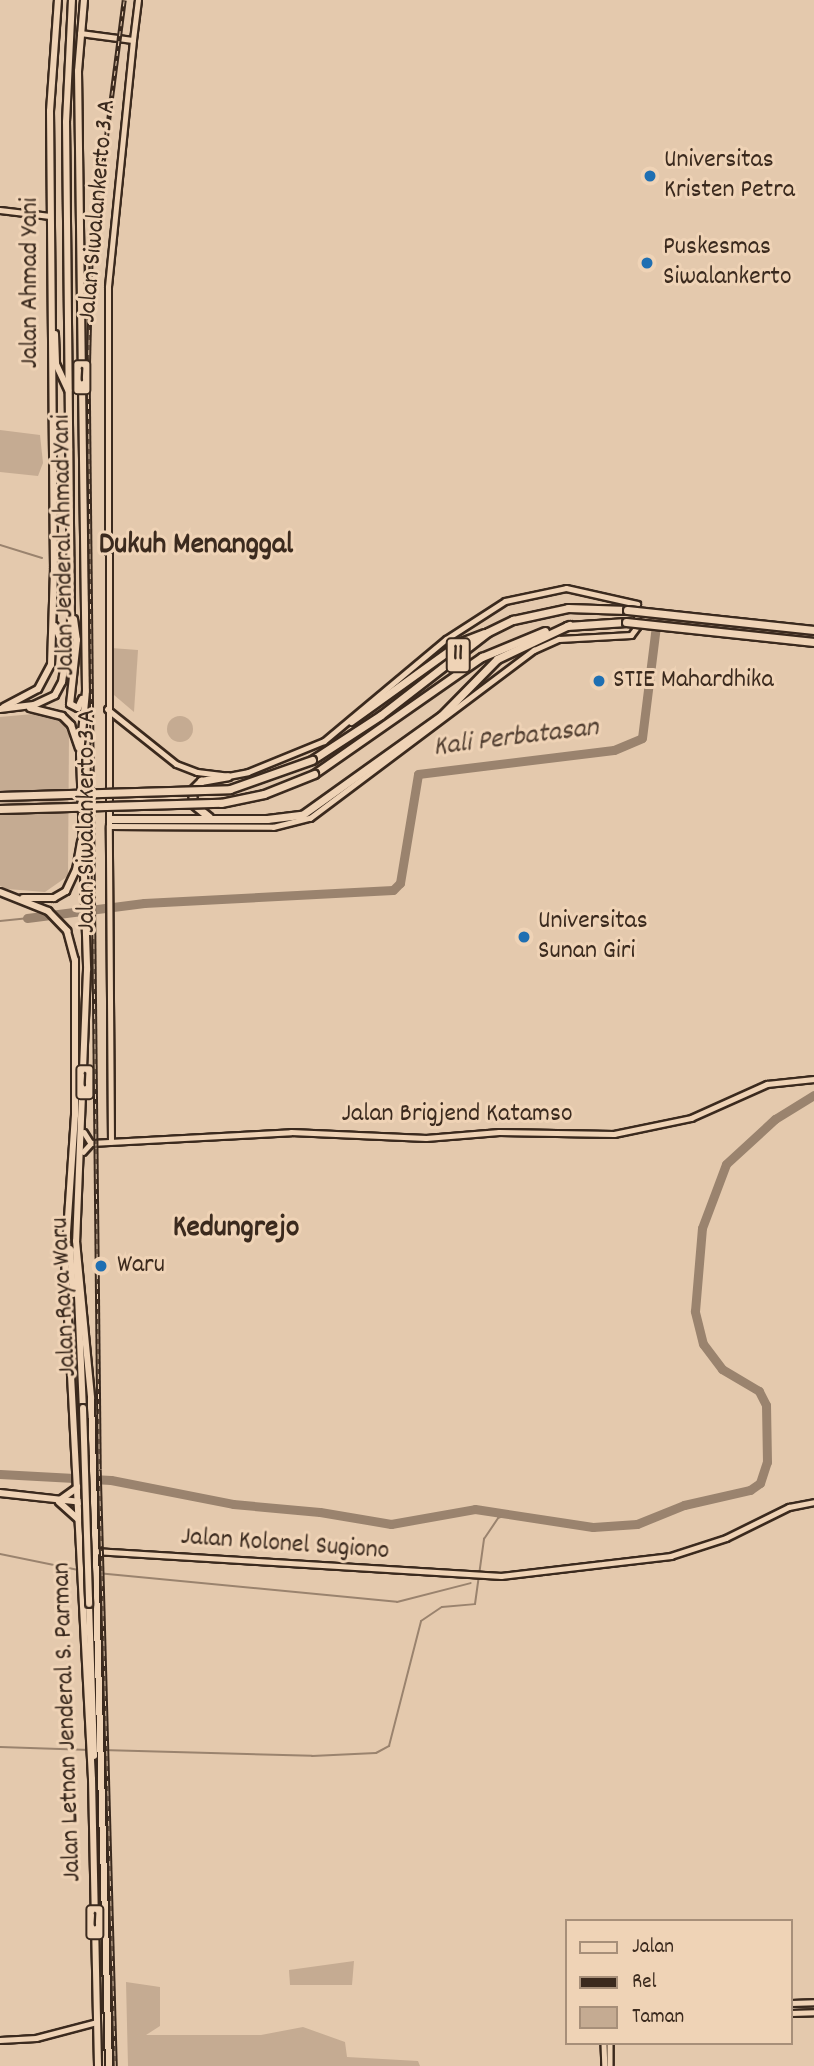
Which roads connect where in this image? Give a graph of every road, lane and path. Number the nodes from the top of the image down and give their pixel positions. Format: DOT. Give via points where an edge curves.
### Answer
graph roads {
  1 [pos="58,0"];
  2 [pos="72,0"];
  3 [pos="84,0"];
  4 [pos="138,0"];
  5 [pos="80,33"];
  6 [pos="133,40"];
  7 [pos="0,210"];
  8 [pos="50,216"];
  9 [pos="51,307"];
  10 [pos="70,395"];
  11 [pos="54,569"];
  12 [pos="637,604"];
  13 [pos="71,610"];
  14 [pos="54,623"];
  15 [pos="71,623"];
  16 [pos="569,625"];
  17 [pos="814,631"];
  18 [pos="488,632"];
  19 [pos="814,642"];
  20 [pos="67,656"];
  21 [pos="85,666"];
  22 [pos="15,707"];
  23 [pos="1,709"];
  24 [pos="107,709"];
  25 [pos="351,721"];
  26 [pos="80,754"];
  27 [pos="228,776"];
  28 [pos="0,796"];
  29 [pos="0,809"];
  30 [pos="216,819"];
  31 [pos="109,823"];
  32 [pos="82,828"];
  33 [pos="0,892"];
  34 [pos="9,895"];
  35 [pos="814,1079"];
  36 [pos="84,1132"];
  37 [pos="111,1142"];
  38 [pos="91,1143"];
  39 [pos="83,1152"];
  40 [pos="69,1237"];
  41 [pos="76,1241"];
  42 [pos="77,1323"];
  43 [pos="78,1488"];
  44 [pos="93,1490"];
  45 [pos="0,1493"];
  46 [pos="54,1501"];
  47 [pos="79,1502"];
  48 [pos="93,1502"];
  49 [pos="814,1502"];
  50 [pos="80,1522"];
  51 [pos="94,1550"];
  52 [pos="96,1752"];
  53 [pos="813,2002"];
  54 [pos="793,2003"];
  55 [pos="813,2012"];
  56 [pos="793,2013"];
  57 [pos="97,2022"];
  58 [pos="0,2040"];
  59 [pos="607,2045"];
  60 [pos="607,2045"];
  61 [pos="98,2066"];
  62 [pos="108,2066"];
  63 [pos="605,2066"];
  64 [pos="611,2066"];
  1 -- 8 [label="highway, Jalan Ahmad Yani / 1" via="52,48"];
  2 -- 10 [label="highway, Jalan Jenderal Ahmad Yani / 1" via="66,122"];
  3 -- 5 [label="highway, Jalan Jenderal Ahmad Yani / 1"];
  4 -- 6 [label="street"];
  5 -- 6 [label="main road"];
  5 -- 21 [label="highway, Jalan Jenderal Ahmad Yani / 1"];
  6 -- 24 [label="main road, Jalan Siwalankerto 3 A" via="108,287"];
  7 -- 8 [label="street"];
  8 -- 9 [label="highway, Jalan Ahmad Yani / 1"];
  9 -- 10 [label="highway" via="56,365"];
  9 -- 11 [label="highway, Jalan Ahmad Yani / 1"];
  10 -- 13 [label="highway, Jalan Jenderal Ahmad Yani / 1"];
  11 -- 14 [label="highway, Jalan Ahmad Yani / 1"];
  11 -- 15 [label="highway" via="63,579"];
  12 -- 25 [label="main road" via="566,588 505,601 446,639"];
  12 -- 31 [label="street" via="637,627 631,635 574,637 541,646 310,818 273,827"];
  13 -- 15 [label="highway, Jalan Jenderal Ahmad Yani / 1"];
  13 -- 21 [label="highway" via="76,640 69,700 75,709 82,705"];
  14 -- 20 [label="highway"];
  14 -- 23 [label="highway, Jalan Ahmad Yani / 1" via="45,681"];
  15 -- 20 [label="highway, Jalan Jenderal Ahmad Yani / 1"];
  16 -- 19 [label="highway, 11, bridge" via="626,622"];
  16 -- 29 [label="highway, 11, bridge" via="523,637 482,657 314,774 264,794 220,803"];
  16 -- 30 [label="highway" via="497,659 441,716 316,808 289,818"];
  17 -- 18 [label="highway, 11, bridge" via="626,610 550,609"];
  18 -- 25 [label="highway" via="461,642"];
  18 -- 28 [label="highway, 11, bridge" via="382,715 312,760 230,789"];
  20 -- 22 [label="highway, Jalan Jenderal Ahmad Yani / 1" via="55,695 42,703"];
  21 -- 26 [label="highway, Jalan Jenderal Ahmad Yani / 1"];
  22 -- 23 [label="highway, 1"];
  22 -- 26 [label="highway, 1" via="62,716 71,725"];
  24 -- 27 [label="main road" via="176,764"];
  24 -- 31 [label="main road, Jalan Siwalankerto 3 A"];
  25 -- 27 [label="main road" via="295,756"];
  26 -- 32 [label="highway, Jalan Raya Waru / 1"];
  27 -- 30 [label="highway" via="201,781 192,790 196,809"];
  30 -- 31 [label="highway"];
  31 -- 37 [label="street, Jalan Siwalankerto 3 A"];
  32 -- 34 [label="highway" via="76,870 66,891 46,899"];
  32 -- 36 [label="highway, Jalan Raya Waru / 1" via="87,899"];
  33 -- 34 [label="highway, Jalan Raya Waru / 1"];
  34 -- 40 [label="highway, Jalan Raya Waru / 1" via="48,911 64,927 76,982"];
  35 -- 37 [label="street, Jalan Brigjend Katamso" via="766,1084 691,1118 614,1134 499,1132 426,1138 291,1132"];
  36 -- 38 [label="street"];
  36 -- 39 [label="highway, Jalan Raya Waru / 1"];
  37 -- 38 [label="street, Jalan Brigjend Katamso"];
  38 -- 39 [label="street"];
  39 -- 41 [label="highway, Jalan Raya Waru / 1"];
  40 -- 42 [label="highway, 1"];
  40 -- 43 [label="highway, Jalan Raya Waru" via="65,1260"];
  41 -- 42 [label="highway, 1"];
  41 -- 44 [label="highway, Jalan Raya Waru"];
  42 -- 52 [label="highway, 1, bridge"];
  43 -- 44 [label="highway"];
  43 -- 46 [label="highway"];
  43 -- 47 [label="highway, Jalan Raya Waru"];
  44 -- 48 [label="highway, Jalan Raya Waru"];
  45 -- 46 [label="highway"];
  46 -- 47 [label="highway"];
  46 -- 50 [label="highway" via="70,1508"];
  47 -- 48 [label="highway"];
  47 -- 50 [label="highway, Jalan Letnan Jenderal S. Parman"];
  48 -- 51 [label="highway, Jalan Letnan Jenderal S. Parman"];
  49 -- 51 [label="street, Jalan Kolonel Sugiono" via="789,1507 726,1538 671,1556 483,1576"];
  50 -- 52 [label="highway, Jalan Letnan Jenderal S. Parman"];
  51 -- 52 [label="highway, Jalan Letnan Jenderal S. Parman"];
  52 -- 57 [label="highway, Jalan Letnan Jenderal S. Parman / 1" via="92,1779"];
  52 -- 62 [label="highway, Jalan Letnan Jenderal S. Parman / 1" via="102,1780"];
  53 -- 54 [label="street"];
  53 -- 55 [label="street"];
  55 -- 56 [label="street"];
  57 -- 58 [label="street" via="36,2038"];
  57 -- 61 [label="highway, Jalan Letnan Jenderal S. Parman / 1"];
  59 -- 63 [label="street"];
  60 -- 64 [label="street"];
}
